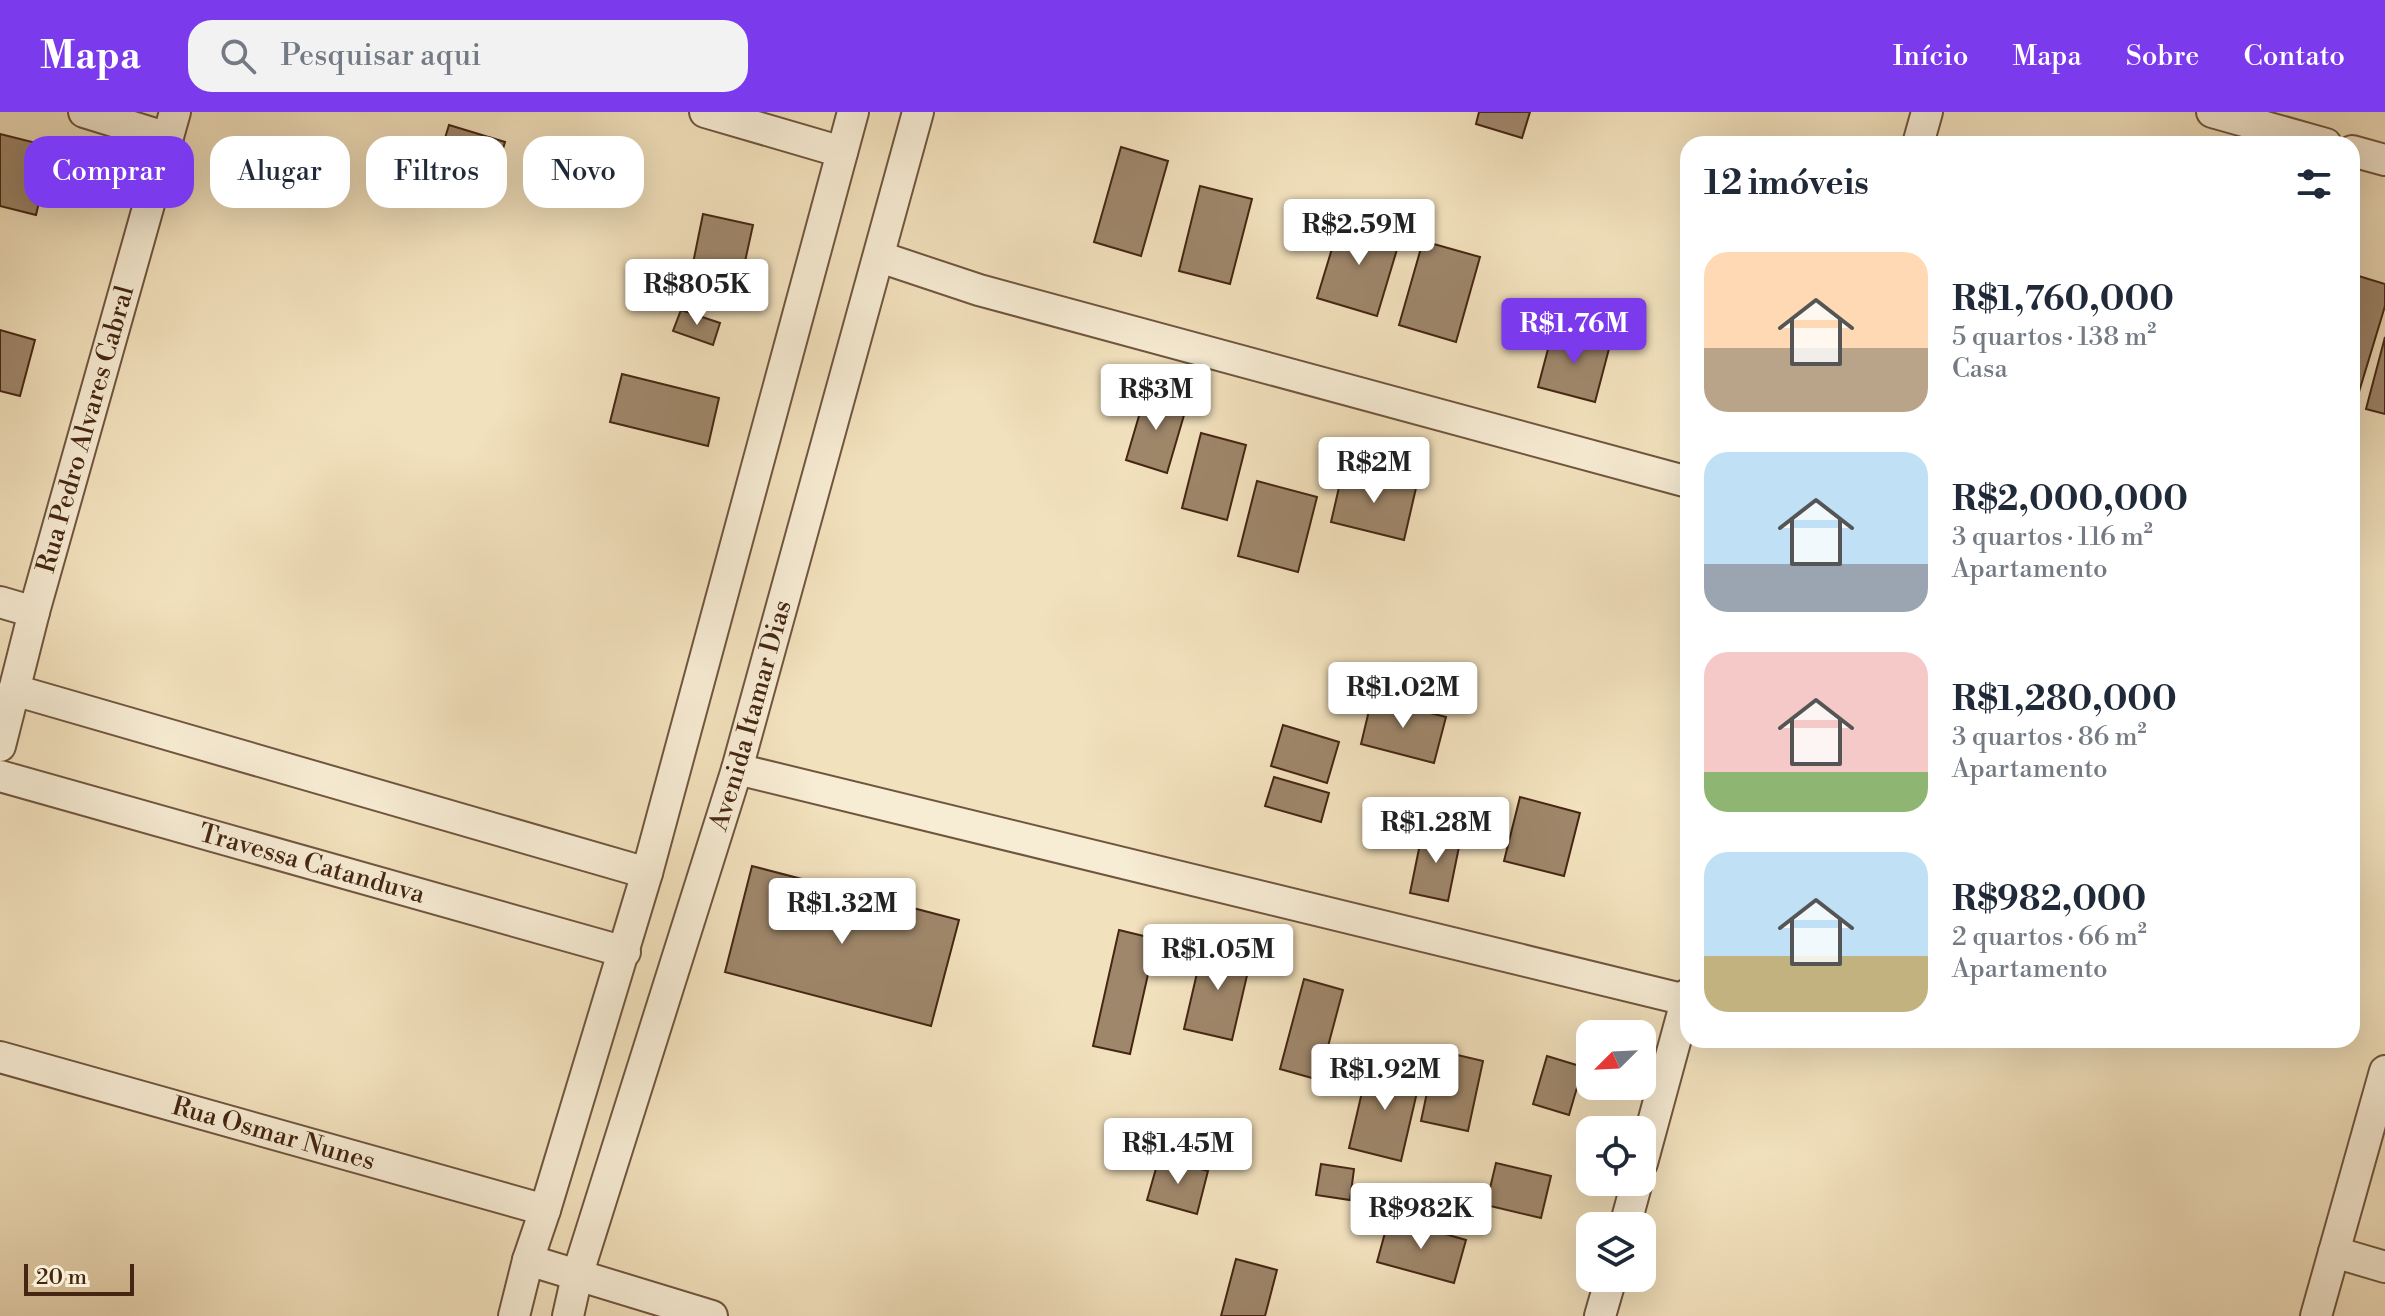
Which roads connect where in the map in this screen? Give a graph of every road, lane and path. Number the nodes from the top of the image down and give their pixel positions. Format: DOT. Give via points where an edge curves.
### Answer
graph roads {
  1 [pos="84,112"];
  2 [pos="705,112"];
  3 [pos="853,112"];
  4 [pos="918,112"];
  5 [pos="1927,112"];
  6 [pos="2212,112"];
  7 [pos="171,125"];
  8 [pos="1920,136"];
  9 [pos="2298,136"];
  10 [pos="842,152"];
  11 [pos="2360,153"];
  12 [pos="2385,160"];
  13 [pos="880,257"];
  14 [pos="1680,480"];
  15 [pos="0,602"];
  16 [pos="34,612"];
  17 [pos="14,690"];
  18 [pos="0,746"];
  19 [pos="737,769"];
  20 [pos="0,776"];
  21 [pos="647,873"];
  22 [pos="625,952"];
  23 [pos="1680,995"];
  24 [pos="1680,1023"];
  25 [pos="0,1057"];
  26 [pos="2385,1071"];
  27 [pos="1655,1116"];
  28 [pos="545,1210"];
  29 [pos="2334,1252"];
  30 [pos="528,1260"];
  31 [pos="2385,1267"];
  32 [pos="577,1276"];
  33 [pos="1607,1292"];
  34 [pos="514,1316"];
  35 [pos="568,1316"];
  36 [pos="712,1316"];
  37 [pos="1600,1316"];
  38 [pos="2316,1316"];
  1 -- 7 [label="street"];
  2 -- 10 [label="street"];
  3 -- 10 [label="street"];
  4 -- 13 [label="street, Avenida Itamar Dias"];
  5 -- 8 [label="street"];
  6 -- 9 [label="street"];
  7 -- 16 [label="street, Rua Pedro Alvares Cabral"];
  10 -- 21 [label="street"];
  11 -- 12 [label="street"];
  13 -- 14 [label="street" via="979,290"];
  13 -- 19 [label="street, Avenida Itamar Dias"];
  15 -- 16 [label="street"];
  16 -- 17 [label="street, Rua Pedro Alvares Cabral"];
  17 -- 18 [label="street, Rua Pedro Alvares Cabral"];
  17 -- 21 [label="street"];
  19 -- 23 [label="street"];
  19 -- 32 [label="street, Avenida Itamar Dias"];
  20 -- 22 [label="street, Travessa Catanduva"];
  21 -- 22 [label="street"];
  22 -- 28 [label="street"];
  24 -- 27 [label="street"];
  25 -- 28 [label="street, Rua Osmar Nunes"];
  26 -- 29 [label="street"];
  28 -- 30 [label="street"];
  29 -- 31 [label="street"];
  29 -- 38 [label="street"];
  30 -- 32 [label="street"];
  30 -- 34 [label="street"];
  32 -- 35 [label="street, Avenida Itamar Dias"];
  32 -- 36 [label="street"];
  33 -- 37 [label="street"];
}
